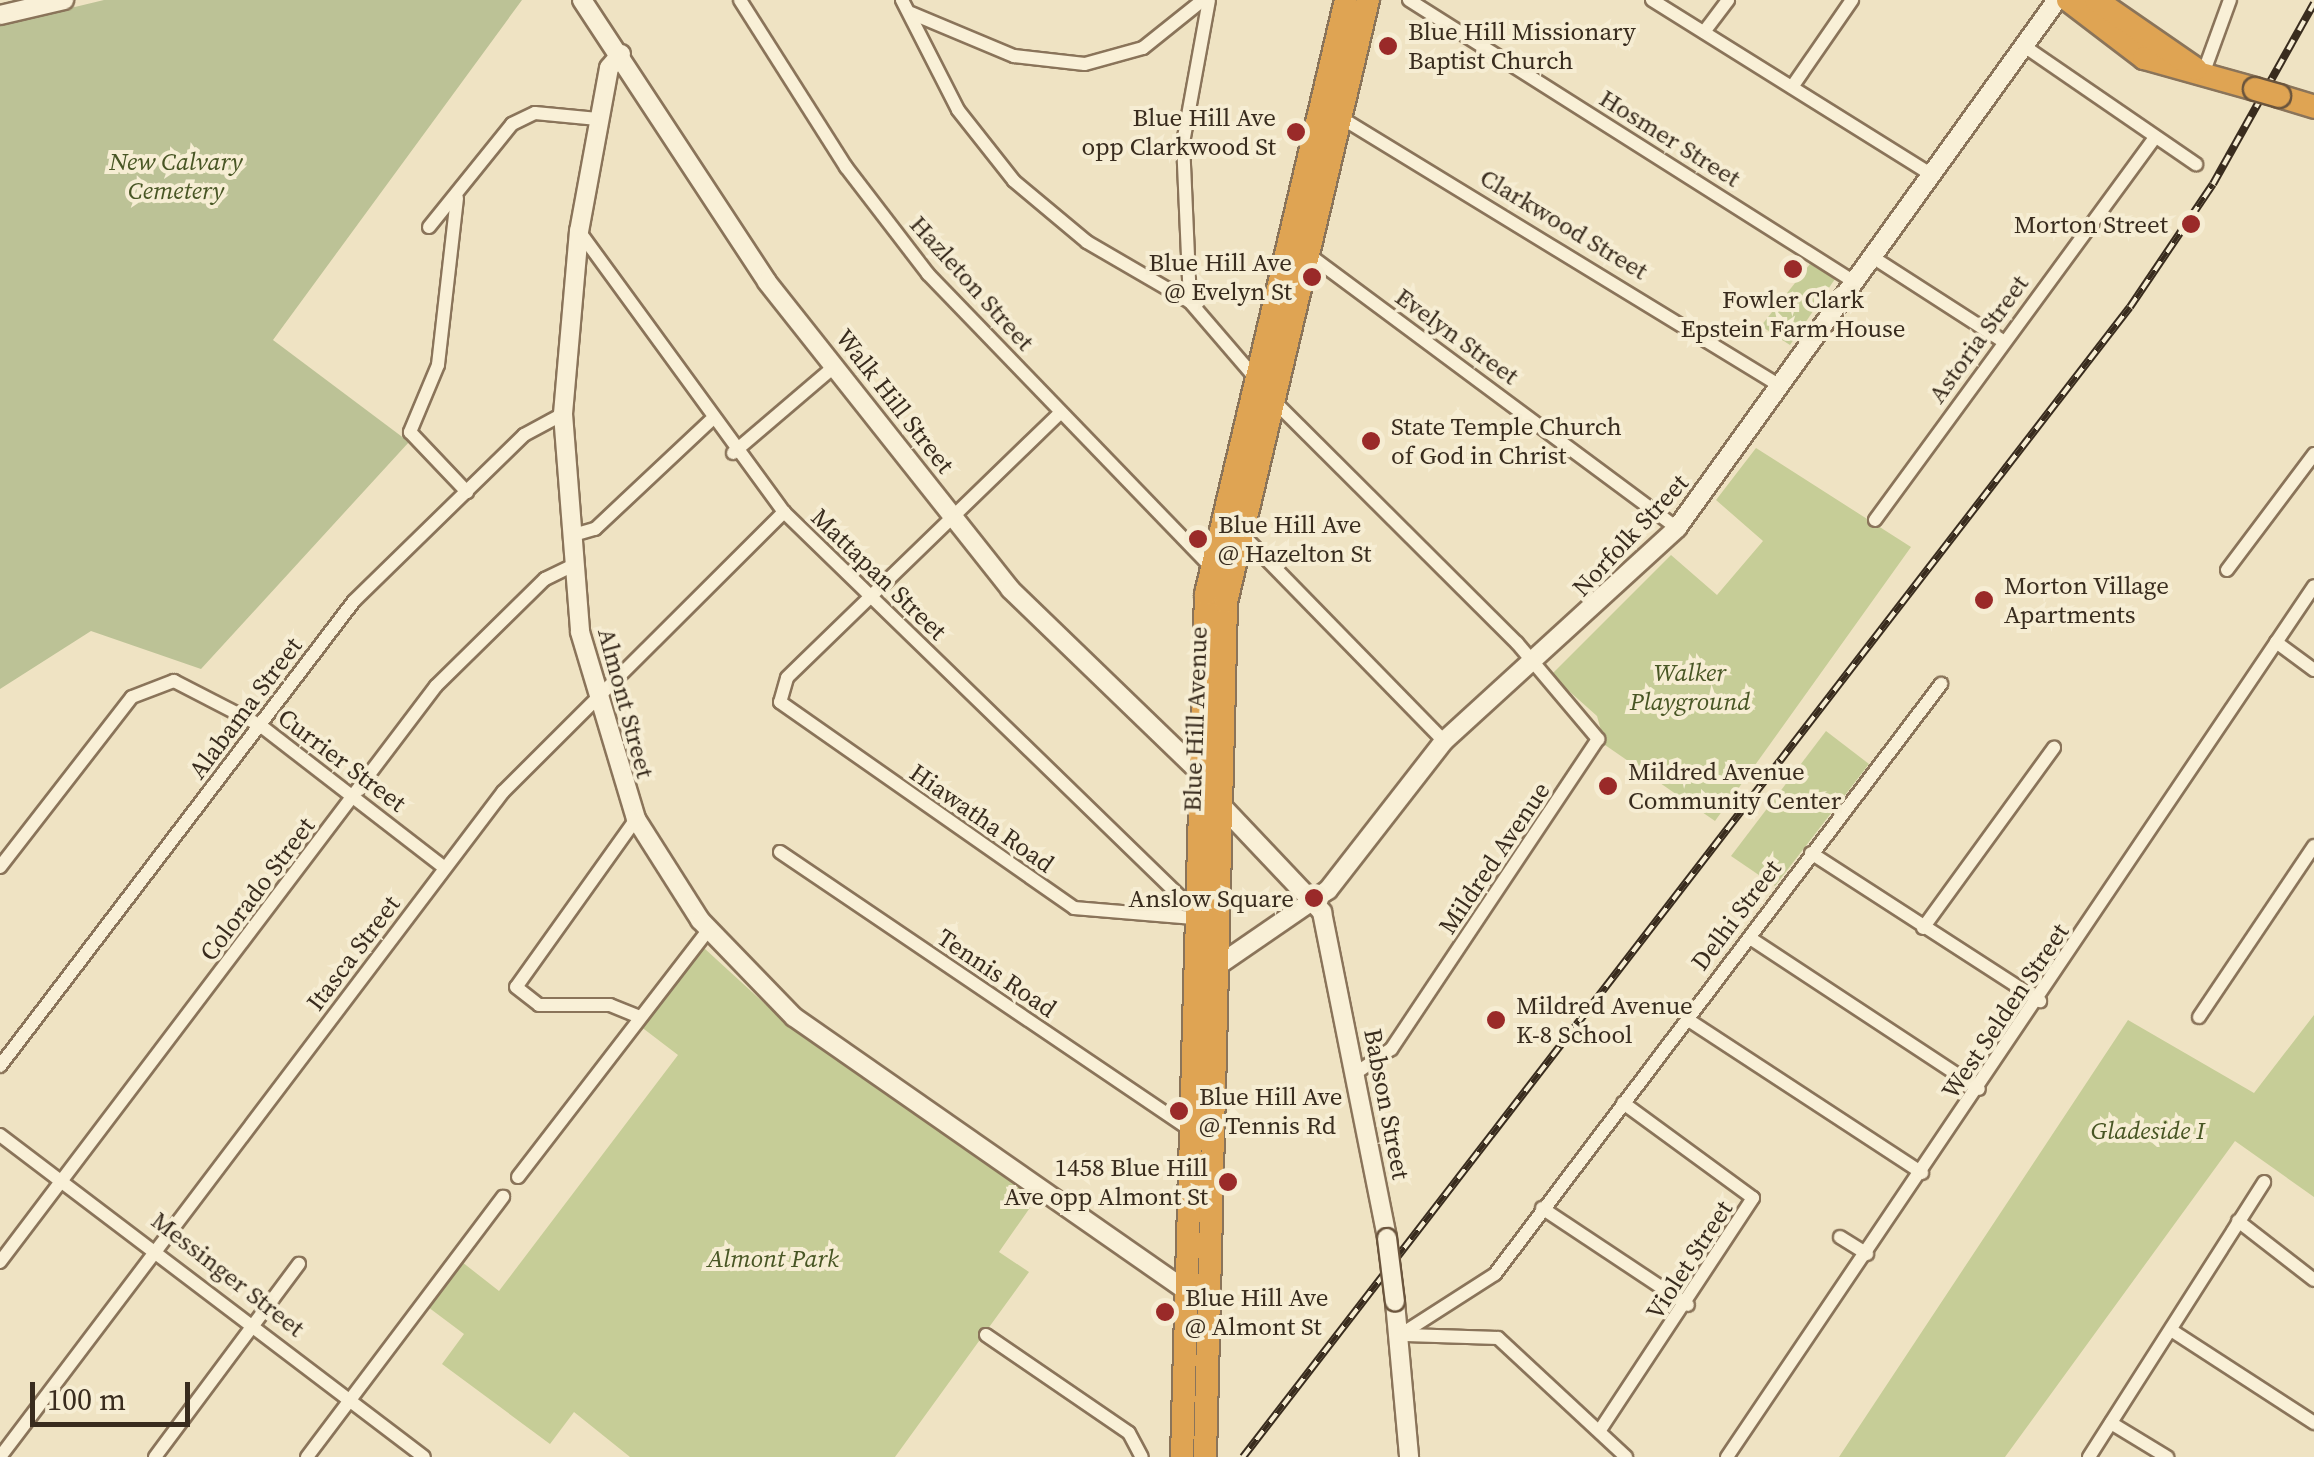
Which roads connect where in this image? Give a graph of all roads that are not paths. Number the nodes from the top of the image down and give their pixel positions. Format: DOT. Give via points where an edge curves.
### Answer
graph roads {
  1 [pos="64,0"];
  2 [pos="582,0"];
  3 [pos="740,0"];
  4 [pos="902,0"];
  5 [pos="1206,0"];
  6 [pos="1346,0"];
  7 [pos="1368,0"];
  8 [pos="1409,0"];
  9 [pos="1652,0"];
  10 [pos="1728,0"];
  11 [pos="1852,0"];
  12 [pos="2057,0"];
  13 [pos="2068,0"];
  14 [pos="2096,0"];
  15 [pos="2230,0"];
  16 [pos="911,12"];
  17 [pos="0,15"];
  18 [pos="1704,32"];
  19 [pos="2024,46"];
  20 [pos="621,54"];
  21 [pos="2203,74"];
  22 [pos="1792,87"];
  23 [pos="2314,106"];
  24 [pos="1329,113"];
  25 [pos="598,119"];
  26 [pos="2154,138"];
  27 [pos="2196,164"];
  28 [pos="1932,175"];
  29 [pos="457,198"];
  30 [pos="429,227"];
  31 [pos="579,231"];
  32 [pos="1306,252"];
  33 [pos="1874,258"];
  34 [pos="1856,283"];
  35 [pos="1190,302"];
  36 [pos="2003,341"];
  37 [pos="835,366"];
  38 [pos="1253,376"];
  39 [pos="1780,386"];
  40 [pos="1270,396"];
  41 [pos="1060,413"];
  42 [pos="563,414"];
  43 [pos="710,422"];
  44 [pos="734,453"];
  45 [pos="2312,462"];
  46 [pos="468,492"];
  47 [pos="784,512"];
  48 [pos="952,515"];
  49 [pos="1876,520"];
  50 [pos="1678,528"];
  51 [pos="1238,530"];
  52 [pos="570,536"];
  53 [pos="1209,565"];
  54 [pos="572,566"];
  55 [pos="2226,570"];
  56 [pos="2314,586"];
  57 [pos="873,597"];
  58 [pos="2276,642"];
  59 [pos="1530,667"];
  60 [pos="2314,670"];
  61 [pos="1940,684"];
  62 [pos="593,695"];
  63 [pos="261,726"];
  64 [pos="1444,741"];
  65 [pos="2054,748"];
  66 [pos="1197,769"];
  67 [pos="355,796"];
  68 [pos="1220,798"];
  69 [pos="636,819"];
  70 [pos="2314,846"];
  71 [pos="780,852"];
  72 [pos="1811,853"];
  73 [pos="0,867"];
  74 [pos="445,868"];
  75 [pos="1316,899"];
  76 [pos="1194,914"];
  77 [pos="1924,928"];
  78 [pos="708,930"];
  79 [pos="1750,938"];
  80 [pos="1204,971"];
  81 [pos="2040,1002"];
  82 [pos="2199,1016"];
  83 [pos="640,1017"];
  84 [pos="1687,1019"];
  85 [pos="0,1066"];
  86 [pos="1356,1073"];
  87 [pos="1979,1089"];
  88 [pos="1623,1103"];
  89 [pos="1190,1130"];
  90 [pos="0,1135"];
  91 [pos="1922,1173"];
  92 [pos="518,1177"];
  93 [pos="65,1178"];
  94 [pos="2264,1182"];
  95 [pos="503,1197"];
  96 [pos="1542,1208"];
  97 [pos="2238,1222"];
  98 [pos="1840,1237"];
  99 [pos="158,1248"];
  100 [pos="1867,1254"];
  101 [pos="0,1262"];
  102 [pos="299,1264"];
  103 [pos="2314,1280"];
  104 [pos="1187,1291"];
  105 [pos="1688,1305"];
  106 [pos="255,1322"];
  107 [pos="2170,1330"];
  108 [pos="986,1335"];
  109 [pos="1400,1336"];
  110 [pos="350,1401"];
  111 [pos="2111,1423"];
  112 [pos="2314,1423"];
  113 [pos="1600,1430"];
  114 [pos="0,1457"];
  115 [pos="155,1457"];
  116 [pos="307,1457"];
  117 [pos="424,1457"];
  118 [pos="1142,1457"];
  119 [pos="1182,1457"];
  120 [pos="1205,1457"];
  121 [pos="1409,1457"];
  122 [pos="1626,1457"];
  123 [pos="1727,1457"];
  124 [pos="2089,1457"];
  125 [pos="2167,1457"];
  1 -- 17 [label="main road"];
  2 -- 20 [label="main road, Walk Hill Street"];
  3 -- 41 [label="street, Hazleton Street" via="895,232"];
  4 -- 16 [label="street"];
  5 -- 16 [label="street" via="1143,48 1085,64 1014,56"];
  5 -- 35 [label="street" via="1183,144"];
  6 -- 24 [label="highway, Blue Hill Avenue"];
  7 -- 24 [label="highway, Blue Hill Avenue"];
  8 -- 34 [label="street, Hosmer Street"];
  9 -- 18 [label="street"];
  10 -- 18 [label="street"];
  11 -- 22 [label="street"];
  12 -- 19 [label="main road, Norfolk Street"];
  13 -- 21 [label="highway" via="2144,58"];
  14 -- 21 [label="highway"];
  15 -- 21 [label="street"];
  16 -- 35 [label="street" via="958,110 1014,182 1087,242"];
  18 -- 22 [label="street"];
  19 -- 26 [label="street"];
  19 -- 28 [label="main road, Norfolk Street"];
  20 -- 25 [label="main road, Almont Street"];
  20 -- 37 [label="main road, Walk Hill Street" via="729,226"];
  21 -- 23 [label="highway, bridge"];
  22 -- 28 [label="street"];
  24 -- 32 [label="highway, Blue Hill Avenue"];
  24 -- 38 [label="highway, Blue Hill Avenue"];
  24 -- 39 [label="street, Clarkwood Street"];
  25 -- 29 [label="street" via="536,113 512,124"];
  25 -- 31 [label="main road, Almont Street"];
  26 -- 27 [label="street"];
  26 -- 36 [label="street, Astoria Street"];
  28 -- 33 [label="main road, Norfolk Street"];
  29 -- 30 [label="street"];
  29 -- 46 [label="street" via="438,365 410,432"];
  31 -- 42 [label="main road, Almont Street"];
  31 -- 43 [label="street, Mattapan Street"];
  32 -- 40 [label="highway, Blue Hill Avenue"];
  32 -- 50 [label="street, Evelyn Street"];
  33 -- 34 [label="main road, Norfolk Street"];
  33 -- 36 [label="street" via="1940,293"];
  34 -- 39 [label="main road, Norfolk Street"];
  35 -- 38 [label="street"];
  36 -- 49 [label="street, Astoria Street"];
  37 -- 44 [label="street"];
  37 -- 48 [label="main road, Walk Hill Street"];
  38 -- 40 [label="street"];
  38 -- 53 [label="highway, Blue Hill Avenue"];
  39 -- 50 [label="main road, Norfolk Street"];
  40 -- 51 [label="highway, Blue Hill Avenue"];
  40 -- 59 [label="street"];
  41 -- 48 [label="street"];
  41 -- 53 [label="street, Hazleton Street"];
  42 -- 46 [label="street, Alabama Street" via="524,435"];
  42 -- 52 [label="main road, Almont Street"];
  43 -- 44 [label="street, Mattapan Street"];
  43 -- 52 [label="street" via="595,529"];
  44 -- 47 [label="street, Mattapan Street"];
  45 -- 55 [label="street"];
  46 -- 63 [label="street, Alabama Street" via="354,602"];
  47 -- 57 [label="street, Mattapan Street"];
  47 -- 62 [label="street, Itasca Street"];
  48 -- 57 [label="street"];
  48 -- 66 [label="main road, Walk Hill Street" via="1010,589"];
  50 -- 59 [label="main road, Norfolk Street"];
  51 -- 64 [label="street"];
  51 -- 68 [label="highway, Blue Hill Avenue"];
  52 -- 54 [label="main road, Almont Street"];
  53 -- 66 [label="highway, Blue Hill Avenue"];
  54 -- 62 [label="main road, Almont Street"];
  54 -- 67 [label="street, Colorado Street" via="545,578 436,686"];
  56 -- 58 [label="street, West Selden Street"];
  57 -- 76 [label="street, Mattapan Street"];
  57 -- 76 [label="street, Hiawatha Road" via="782,686 784,709 1074,908"];
  58 -- 60 [label="street"];
  58 -- 81 [label="street, West Selden Street"];
  59 -- 64 [label="main road, Norfolk Street"];
  59 -- 86 [label="street, Mildred Avenue" via="1597,730 1592,756 1391,1049"];
  61 -- 72 [label="street, Delhi Street"];
  62 -- 69 [label="main road, Almont Street"];
  62 -- 74 [label="street, Itasca Street"];
  63 -- 67 [label="street, Currier Street"];
  63 -- 73 [label="street, Currier Street" via="192,682 142,688"];
  63 -- 85 [label="street, Alabama Street"];
  64 -- 75 [label="main road, Norfolk Street"];
  65 -- 77 [label="street"];
  66 -- 68 [label="main road, Walk Hill Street"];
  66 -- 76 [label="highway, Blue Hill Avenue"];
  67 -- 74 [label="street, Currier Street"];
  67 -- 93 [label="street, Colorado Street"];
  68 -- 75 [label="main road"];
  68 -- 80 [label="highway, Blue Hill Avenue"];
  69 -- 78 [label="main road, Almont Street"];
  69 -- 83 [label="street" via="524,968 518,995"];
  70 -- 82 [label="street"];
  71 -- 89 [label="street, Tennis Road"];
  72 -- 77 [label="street"];
  72 -- 79 [label="street, Delhi Street"];
  74 -- 99 [label="street, Itasca Street"];
  75 -- 80 [label="main road, Norfolk Street"];
  75 -- 86 [label="main road, Babson Street"];
  76 -- 80 [label="highway, Blue Hill Avenue"];
  77 -- 81 [label="street"];
  78 -- 83 [label="street"];
  78 -- 104 [label="main road, Almont Street" via="820,1037"];
  79 -- 84 [label="street, Delhi Street"];
  79 -- 87 [label="street"];
  80 -- 89 [label="highway, Blue Hill Avenue"];
  80 -- 120 [label="highway, Blue Hill Avenue"];
  81 -- 87 [label="street, West Selden Street"];
  83 -- 92 [label="street"];
  84 -- 88 [label="street, Delhi Street"];
  84 -- 91 [label="street"];
  86 -- 109 [label="main road, Babson Street, bridge"];
  87 -- 91 [label="street, West Selden Street"];
  88 -- 96 [label="street, Delhi Street"];
  88 -- 105 [label="street, Violet Street" via="1750,1188 1751,1206"];
  89 -- 104 [label="highway, Blue Hill Avenue"];
  90 -- 93 [label="street, Messinger Street"];
  91 -- 100 [label="street, West Selden Street"];
  93 -- 99 [label="street, Messinger Street"];
  93 -- 101 [label="street, Colorado Street"];
  94 -- 97 [label="street"];
  95 -- 110 [label="street"];
  96 -- 105 [label="street"];
  96 -- 109 [label="street, Delhi Street" via="1478,1290"];
  97 -- 103 [label="street"];
  97 -- 107 [label="street"];
  98 -- 100 [label="street"];
  99 -- 106 [label="street, Messinger Street"];
  99 -- 114 [label="street, Itasca Street"];
  100 -- 123 [label="street, West Selden Street"];
  102 -- 106 [label="street"];
  104 -- 119 [label="highway, Blue Hill Avenue"];
  105 -- 113 [label="street, Violet Street"];
  106 -- 110 [label="street, Messinger Street"];
  106 -- 115 [label="street"];
  107 -- 111 [label="street"];
  107 -- 112 [label="street"];
  108 -- 118 [label="street" via="1129,1433"];
  109 -- 113 [label="street" via="1498,1338"];
  109 -- 121 [label="main road, Babson Street"];
  110 -- 116 [label="street"];
  110 -- 117 [label="street, Messinger Street"];
  111 -- 124 [label="street"];
  111 -- 125 [label="street"];
  113 -- 122 [label="street"];
}
